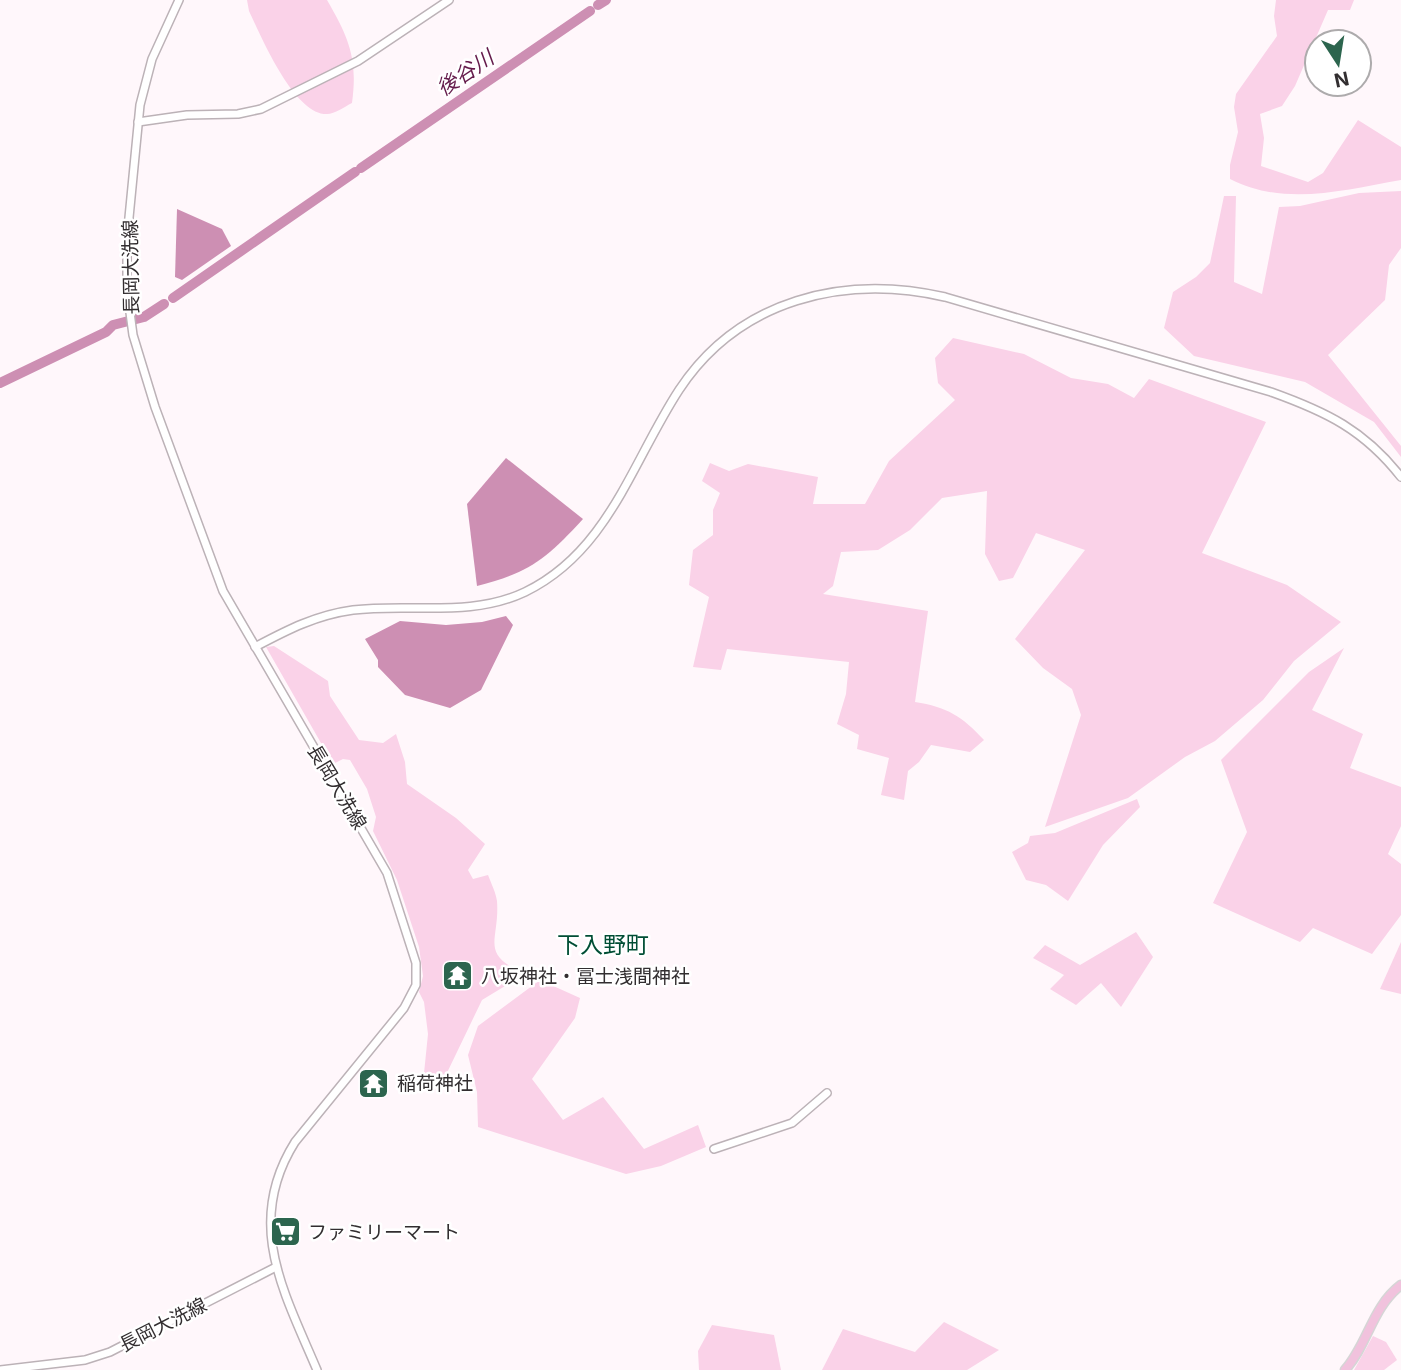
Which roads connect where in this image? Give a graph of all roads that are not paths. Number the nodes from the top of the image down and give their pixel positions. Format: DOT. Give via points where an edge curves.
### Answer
graph roads {
  1 [pos="179,0"];
  2 [pos="449,0"];
  3 [pos="138,122"];
  4 [pos="1401,477"];
  5 [pos="255,647"];
  6 [pos="827,1093"];
  7 [pos="714,1149"];
  8 [pos="276,1267"];
  9 [pos="1401,1285"];
  10 [pos="0,1370"];
  11 [pos="317,1370"];
  12 [pos="1345,1370"];
  1 -- 3 [label="street, 長岡大洗線" via="152,59"];
  2 -- 3 [label="street" via="358,61 261,108"];
  3 -- 5 [label="street, 長岡大洗線" via="127,238 133,330 155,407 210,560"];
  4 -- 5 [label="street" via="1358,432 1271,392 945,297 885,287 845,288 781,307 717,346 680,389 600,529 578,555 546,579 486,604 446,610 357,610 324,616"];
  5 -- 8 [label="street, 長岡大洗線" via="387,873 417,975 415,990 401,1013 285,1159 271,1213 270,1241"];
  6 -- 7 [label="street" via="792,1124"];
  8 -- 10 [label="street, 長岡大洗線" via="110,1352 85,1360"];
  8 -- 11 [label="street"];
  9 -- 12 [label="main road" via="1380,1306 1360,1350"];
}
